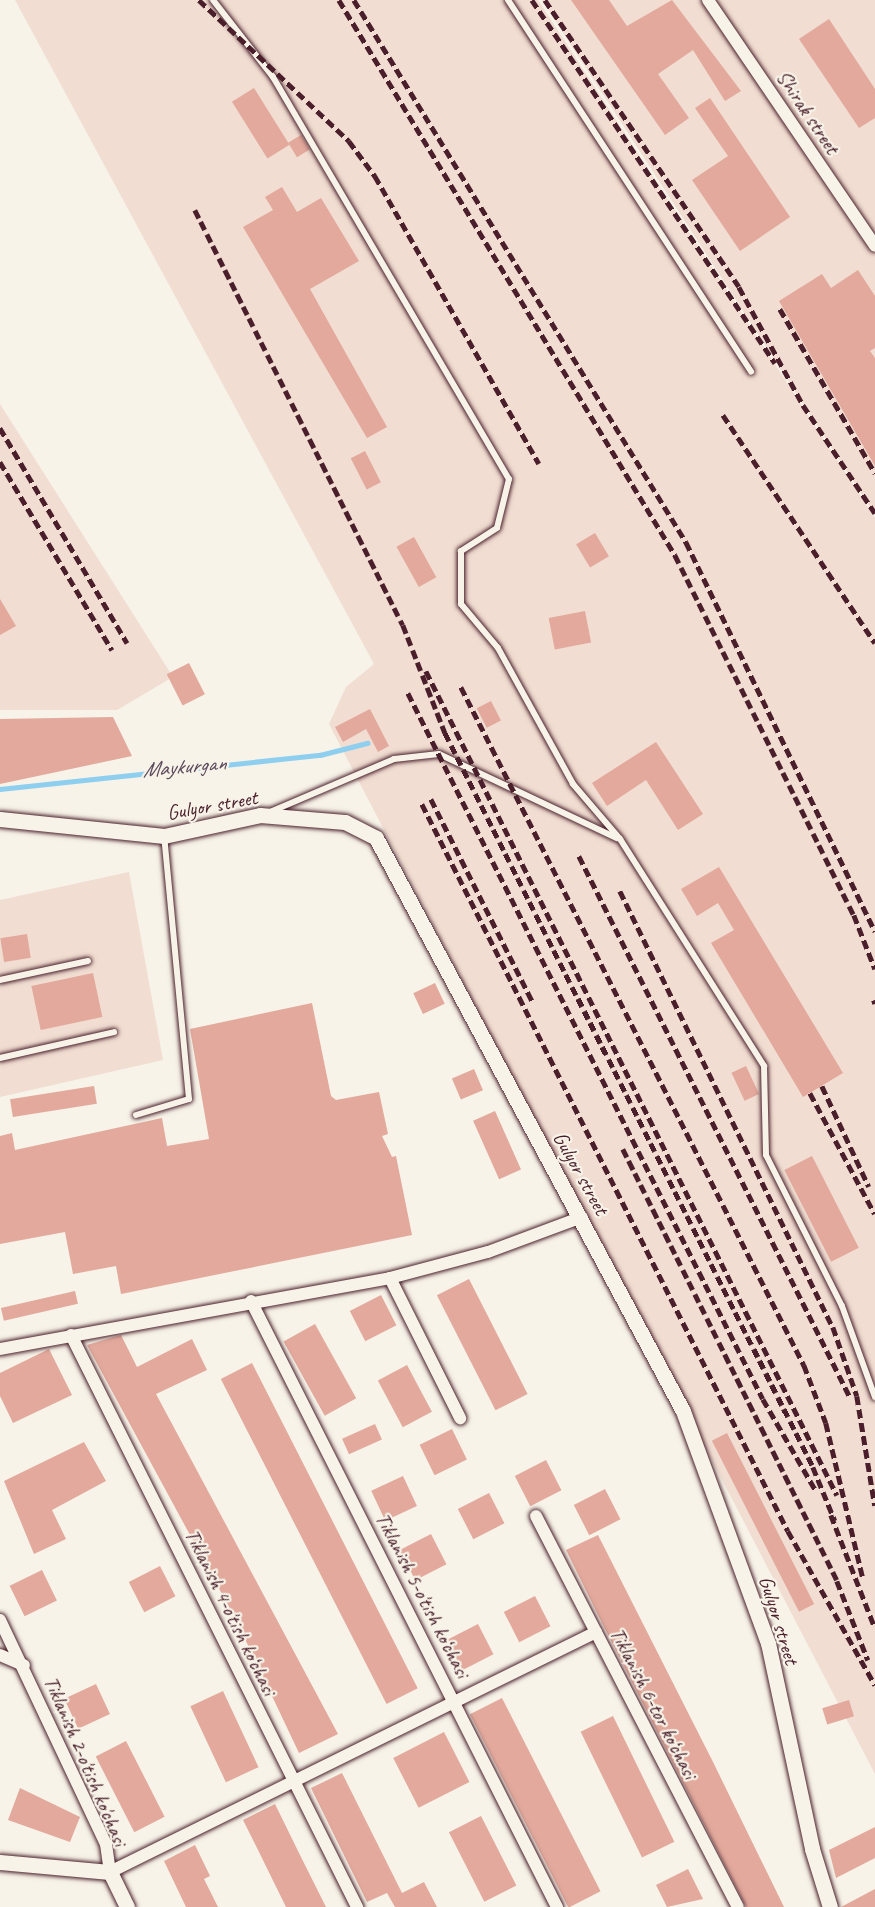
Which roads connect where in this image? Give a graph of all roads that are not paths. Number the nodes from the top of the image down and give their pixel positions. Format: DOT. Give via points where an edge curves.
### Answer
graph roads {
  1 [pos="213,0"];
  2 [pos="508,0"];
  3 [pos="708,0"];
  4 [pos="875,246"];
  5 [pos="751,372"];
  6 [pos="260,815"];
  7 [pos="0,819"];
  8 [pos="164,836"];
  9 [pos="620,839"];
  10 [pos="88,961"];
  11 [pos="0,980"];
  12 [pos="114,1032"];
  13 [pos="0,1058"];
  14 [pos="136,1115"];
  15 [pos="582,1217"];
  16 [pos="390,1278"];
  17 [pos="251,1301"];
  18 [pos="71,1335"];
  19 [pos="0,1349"];
  20 [pos="875,1397"];
  21 [pos="460,1418"];
  22 [pos="536,1516"];
  23 [pos="0,1620"];
  24 [pos="596,1632"];
  25 [pos="0,1655"];
  26 [pos="24,1665"];
  27 [pos="456,1701"];
  28 [pos="293,1781"];
  29 [pos="0,1862"];
  30 [pos="110,1872"];
  31 [pos="127,1907"];
  32 [pos="357,1907"];
  33 [pos="557,1907"];
  34 [pos="738,1907"];
  35 [pos="830,1907"];
  1 -- 9 [label="lane" via="273,77 509,479 497,528 461,551 461,604 498,648 573,784"];
  2 -- 5 [label="lane"];
  3 -- 4 [label="street, Shirak street"];
  6 -- 8 [label="street, Gulyor street"];
  6 -- 9 [label="lane" via="394,759 439,754"];
  6 -- 15 [label="street, Gulyor street" via="345,822 376,838"];
  7 -- 8 [label="street, Gulyor street"];
  8 -- 14 [label="lane" via="189,1099"];
  9 -- 20 [label="lane" via="764,1066 766,1155 842,1306"];
  10 -- 11 [label="lane"];
  12 -- 13 [label="lane"];
  15 -- 16 [label="street" via="488,1252"];
  15 -- 35 [label="street, Gulyor street" via="684,1411 718,1501 768,1643 812,1849"];
  16 -- 17 [label="street"];
  16 -- 21 [label="street"];
  17 -- 18 [label="street"];
  17 -- 27 [label="street, Tiklanish 5-o'tish ko‘chasi"];
  18 -- 19 [label="street"];
  18 -- 28 [label="street, Tiklanish 4-o'tish ko‘chasi"];
  22 -- 24 [label="street, Tiklanish 6-tor ko‘chasi"];
  23 -- 26 [label="street, Tiklanish 2-o'tish ko'chasi"];
  24 -- 27 [label="street"];
  24 -- 34 [label="street, Tiklanish 6-tor ko‘chasi"];
  25 -- 26 [label="street, Tiklanish 2-o'tish ko'chasi"];
  26 -- 30 [label="street, Tiklanish 2-o'tish ko'chasi" via="106,1844"];
  27 -- 28 [label="street"];
  27 -- 33 [label="street, Tiklanish 5-o'tish ko‘chasi"];
  28 -- 30 [label="street"];
  28 -- 32 [label="street, Tiklanish 4-o'tish ko‘chasi"];
  29 -- 30 [label="street"];
  30 -- 31 [label="street"];
}
